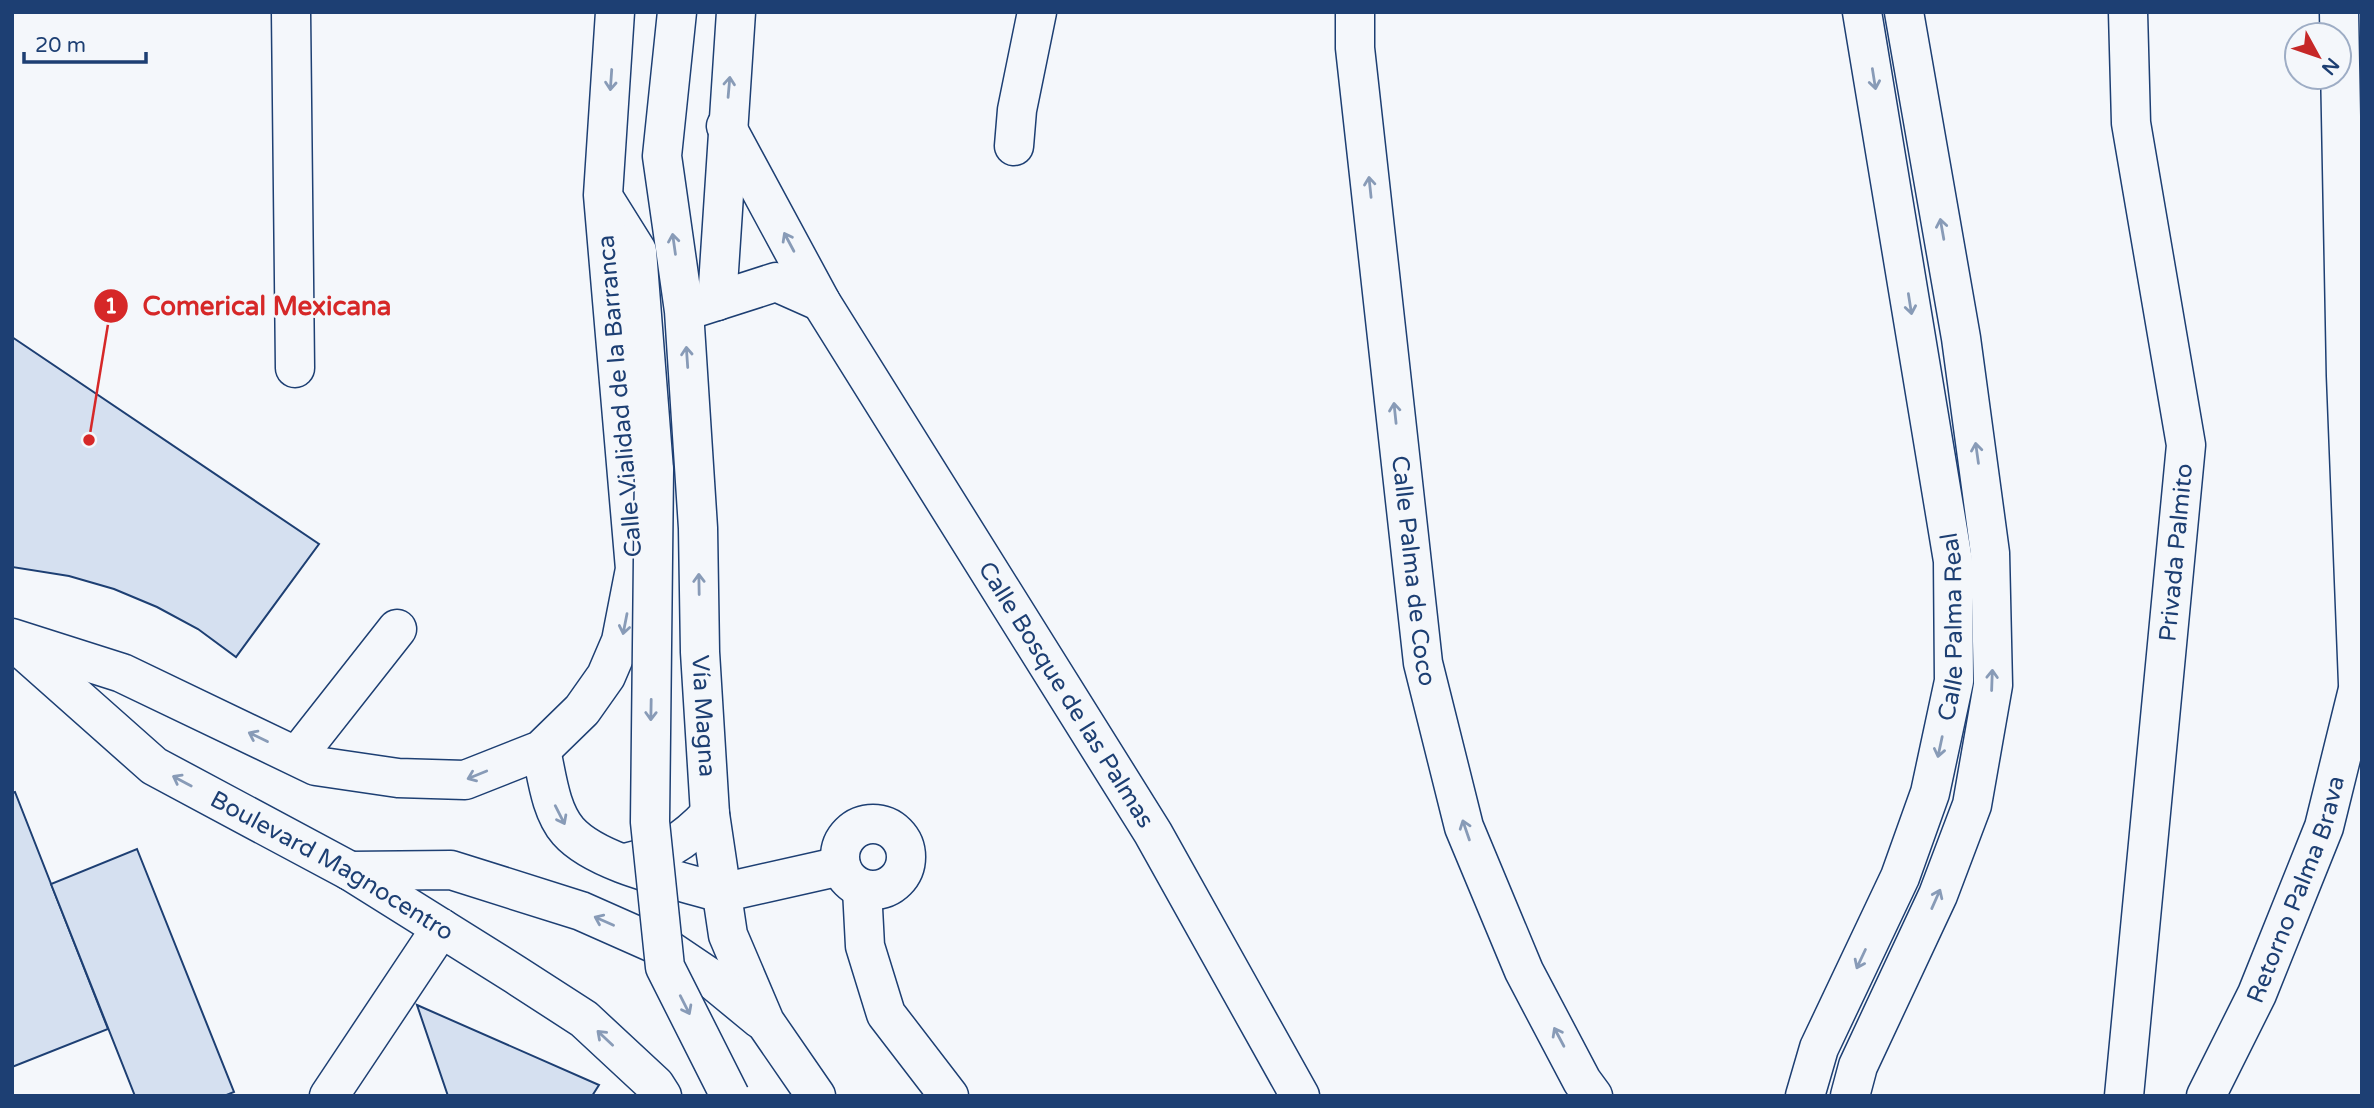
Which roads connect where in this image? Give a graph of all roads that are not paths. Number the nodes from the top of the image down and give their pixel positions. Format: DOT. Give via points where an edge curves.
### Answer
graph roads {
  1 [pos="291,12"];
  2 [pos="615,12"];
  3 [pos="677,12"];
  4 [pos="736,12"];
  5 [pos="1037,12"];
  6 [pos="1355,12"];
  7 [pos="1862,12"];
  8 [pos="1905,12"];
  9 [pos="2128,12"];
  10 [pos="2339,12"];
  11 [pos="726,126"];
  12 [pos="1014,146"];
  13 [pos="603,195"];
  14 [pos="821,302"];
  15 [pos="700,306"];
  16 [pos="295,368"];
  17 [pos="397,629"];
  18 [pos="12,639"];
  19 [pos="2360,678"];
  20 [pos="541,750"];
  21 [pos="297,756"];
  22 [pos="710,814"];
  23 [pos="625,863"];
  24 [pos="350,871"];
  25 [pos="721,893"];
  26 [pos="442,928"];
  27 [pos="765,1022"];
  28 [pos="658,1090"];
  29 [pos="330,1096"];
  30 [pos="730,1096"];
  31 [pos="816,1096"];
  32 [pos="949,1096"];
  33 [pos="1300,1096"];
  34 [pos="1593,1096"];
  35 [pos="1805,1096"];
  36 [pos="1850,1096"];
  37 [pos="2124,1096"];
  38 [pos="2206,1096"];
  1 -- 16 [label="street"];
  2 -- 13 [label="street, Calle Vialidad de la Barranca, one-way"];
  15 -- 3 [label="street, one-way" via="662,156"];
  11 -- 4 [label="street, one-way"];
  5 -- 12 [label="street"];
  34 -- 6 [label="street, Calle Palma de Coco, one-way" via="1524,971 1464,827 1423,663 1355,48"];
  7 -- 35 [label="street, Calle Palma Real, one-way" via="1953,561 1954,681 1930,793 1900,877 1819,1048"];
  36 -- 8 [label="street, Calle Palma Real, one-way" via="1858,1066 1938,895 1972,805 1993,685 1990,553 1961,338"];
  9 -- 37 [label="street, Privada Palmito" via="2131,123 2186,445"];
  10 -- 19 [label="street, Retorno Palma Brava" via="2346,376"];
  14 -- 11 [label="street, Calle Bosque de las Palmas, one-way"];
  11 -- 15 [label="street" via="723,232"];
  13 -- 20 [label="street, Calle Vialidad de la Barranca, one-way" via="635,569 621,641 607,676 582,710"];
  13 -- 30 [label="street, one-way, bridge" via="636,251 653,470 650,822 665,967"];
  14 -- 15 [label="street" via="776,282"];
  14 -- 33 [label="street, Calle Bosque de las Palmas" via="1153,832"];
  22 -- 15 [label="street, Vía Magna, one-way" via="700,652"];
  17 -- 21 [label="street"];
  21 -- 18 [label="street, Boulevard Magnocentro, one-way" via="122,673"];
  24 -- 18 [label="street, Boulevard Magnocentro, one-way" via="154,766"];
  19 -- 38 [label="street, Retorno Palma Brava" via="2324,827 2258,994"];
  20 -- 21 [label="street, Boulevard Magnocentro, one-way" via="465,780 398,778 316,766"];
  20 -- 23 [label="street, one-way" via="553,801 568,831 594,851"];
  22 -- 23 [label="street" via="673,848"];
  22 -- 25 [label="street, Vía Magna"];
  23 -- 25 [label="street"];
  24 -- 26 [label="street, Boulevard Magnocentro"];
  27 -- 24 [label="street, one-way" via="669,950 582,911 451,870"];
  25 -- 27 [label="street, Vía Magna" via="728,935"];
  25 -- 32 [label="street" via="852,877 865,946 886,1014"];
  28 -- 26 [label="street, Boulevard Magnocentro, one-way" via="584,1019"];
  26 -- 29 [label="street"];
  27 -- 31 [label="street, Vía Magna"];
}
